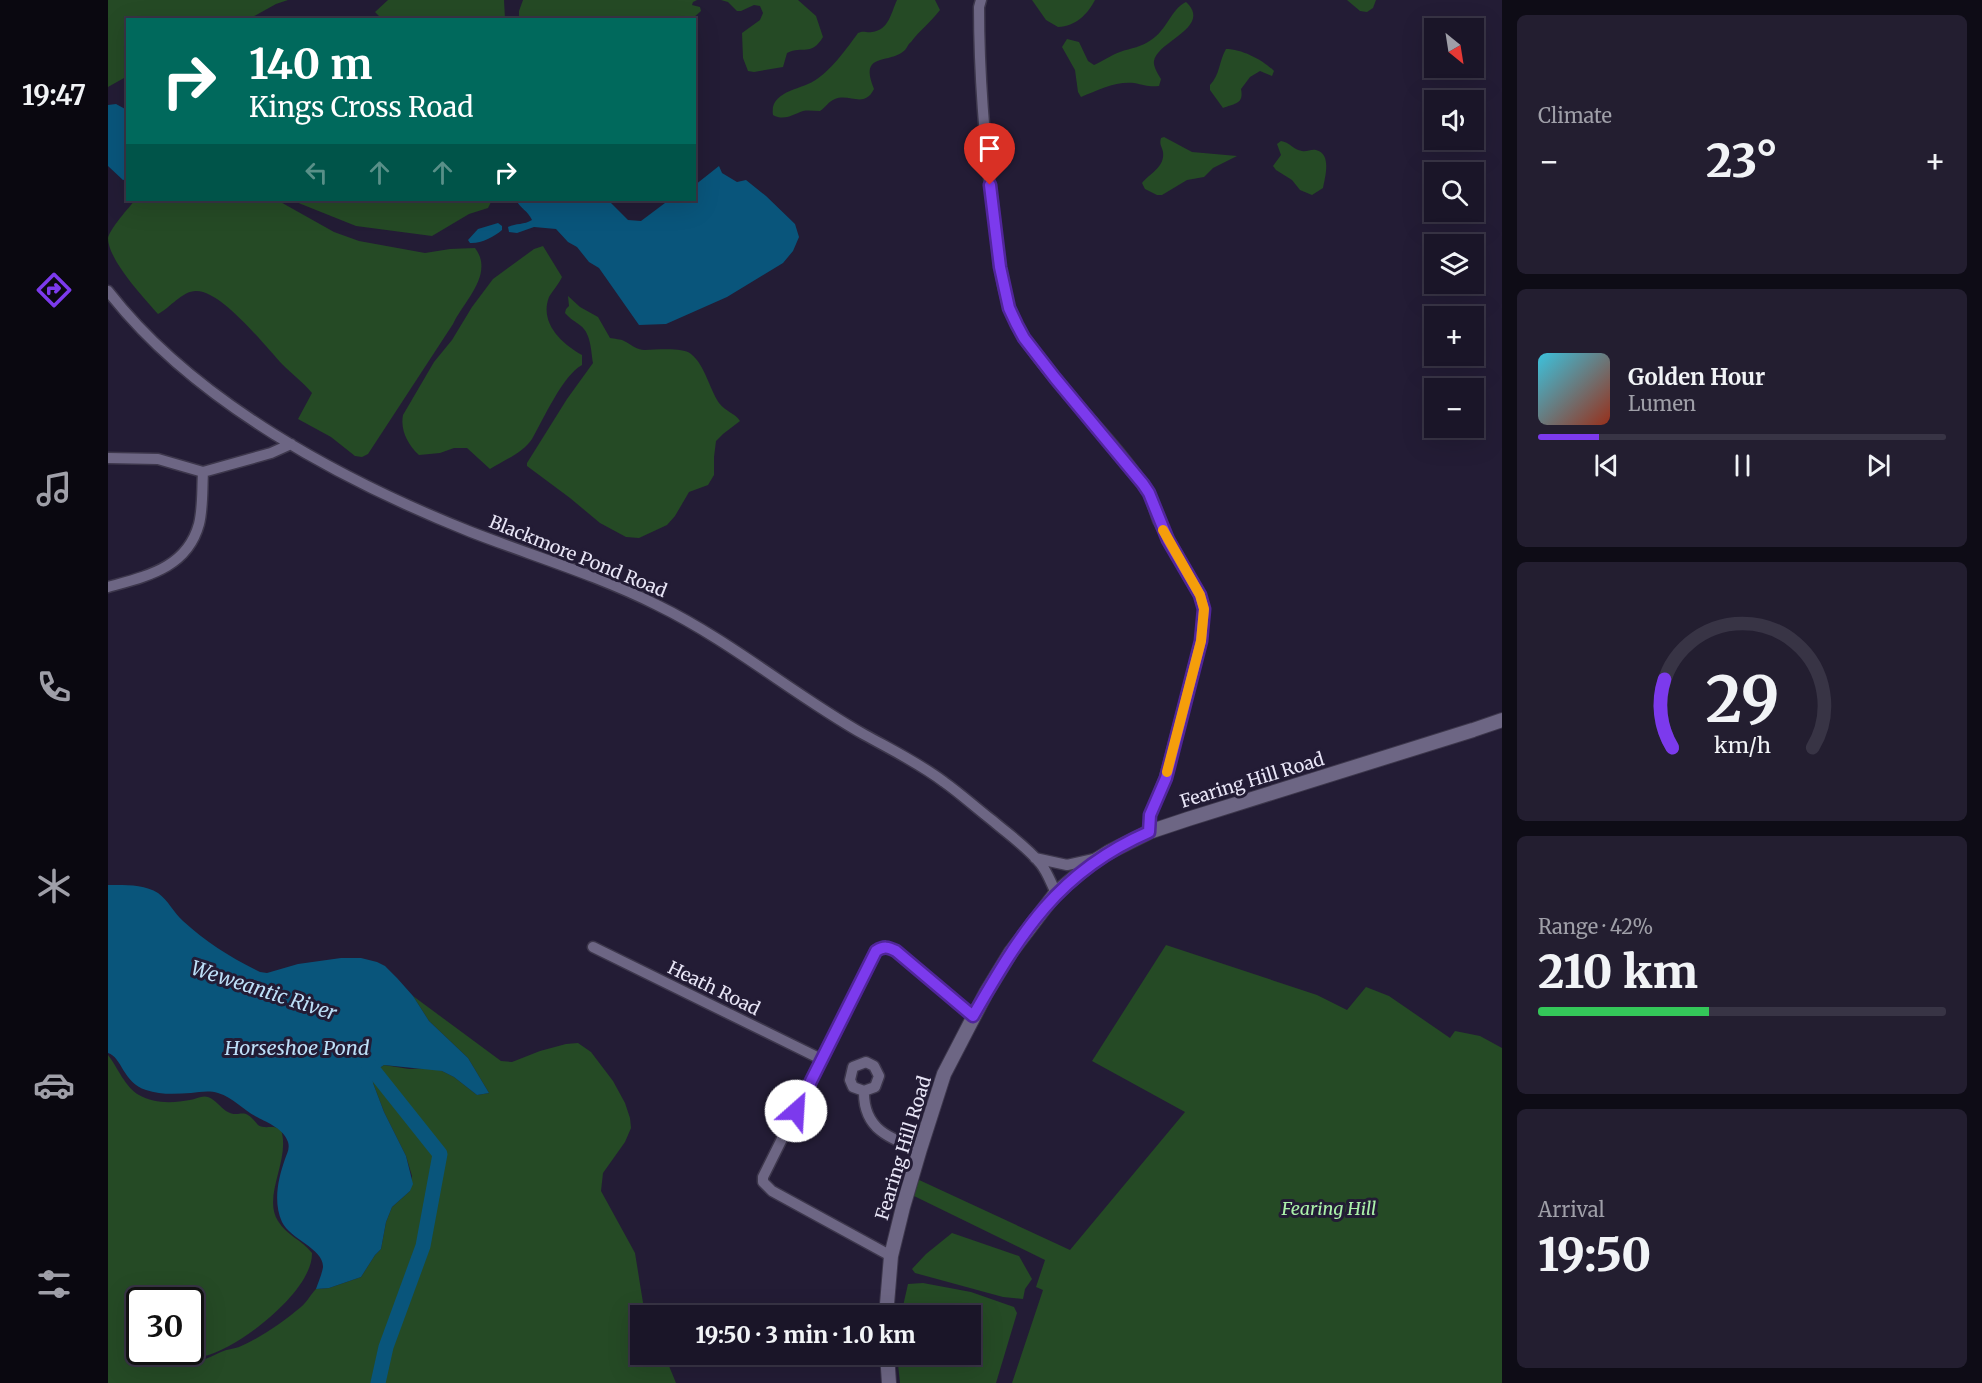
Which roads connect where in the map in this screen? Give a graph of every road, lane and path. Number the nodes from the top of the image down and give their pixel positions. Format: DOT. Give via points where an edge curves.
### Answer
graph roads {
  1 [pos="981,0"];
  2 [pos="108,291"];
  3 [pos="291,444"];
  4 [pos="108,458"];
  5 [pos="203,472"];
  6 [pos="108,587"];
  7 [pos="1502,720"];
  8 [pos="1149,832"];
  9 [pos="1102,856"];
  10 [pos="1035,858"];
  11 [pos="1056,893"];
  12 [pos="593,947"];
  13 [pos="973,1016"];
  14 [pos="821,1059"];
  15 [pos="864,1091"];
  16 [pos="920,1149"];
  17 [pos="891,1256"];
  18 [pos="887,1305"];
  19 [pos="888,1365"];
  20 [pos="889,1383"];
  1 -- 8 [label="street" via="979,67 985,141 1000,267 1009,308 1024,338 1149,493 1158,520 1204,609 1201,641 1166,778 1150,815"];
  2 -- 3 [label="street, Blackmore Pond Road" via="183,368 236,410"];
  3 -- 5 [label="street"];
  3 -- 10 [label="street, Blackmore Pond Road" via="411,505 597,578 708,632 823,710 944,781"];
  4 -- 5 [label="street" via="158,459"];
  5 -- 6 [label="street" via="199,524 187,551 161,570"];
  7 -- 8 [label="main road, Fearing Hill Road"];
  8 -- 9 [label="main road, Fearing Hill Road"];
  9 -- 10 [label="street, Blackmore Pond Road" via="1067,865"];
  9 -- 11 [label="main road, Fearing Hill Road"];
  10 -- 11 [label="street, Blackmore Pond Road"];
  11 -- 13 [label="main road, Fearing Hill Road" via="1011,952"];
  12 -- 14 [label="street, Heath Road"];
  13 -- 14 [label="street" via="896,951 883,947 873,956"];
  13 -- 16 [label="main road, Fearing Hill Road" via="944,1074"];
  14 -- 17 [label="street" via="763,1182 772,1191"];
  15 -- 16 [label="street" via="865,1110 875,1126 889,1137"];
  16 -- 17 [label="main road, Fearing Hill Road"];
  17 -- 18 [label="main road, Fearing Hill Road"];
  19 -- 20 [label="main road"];
}
